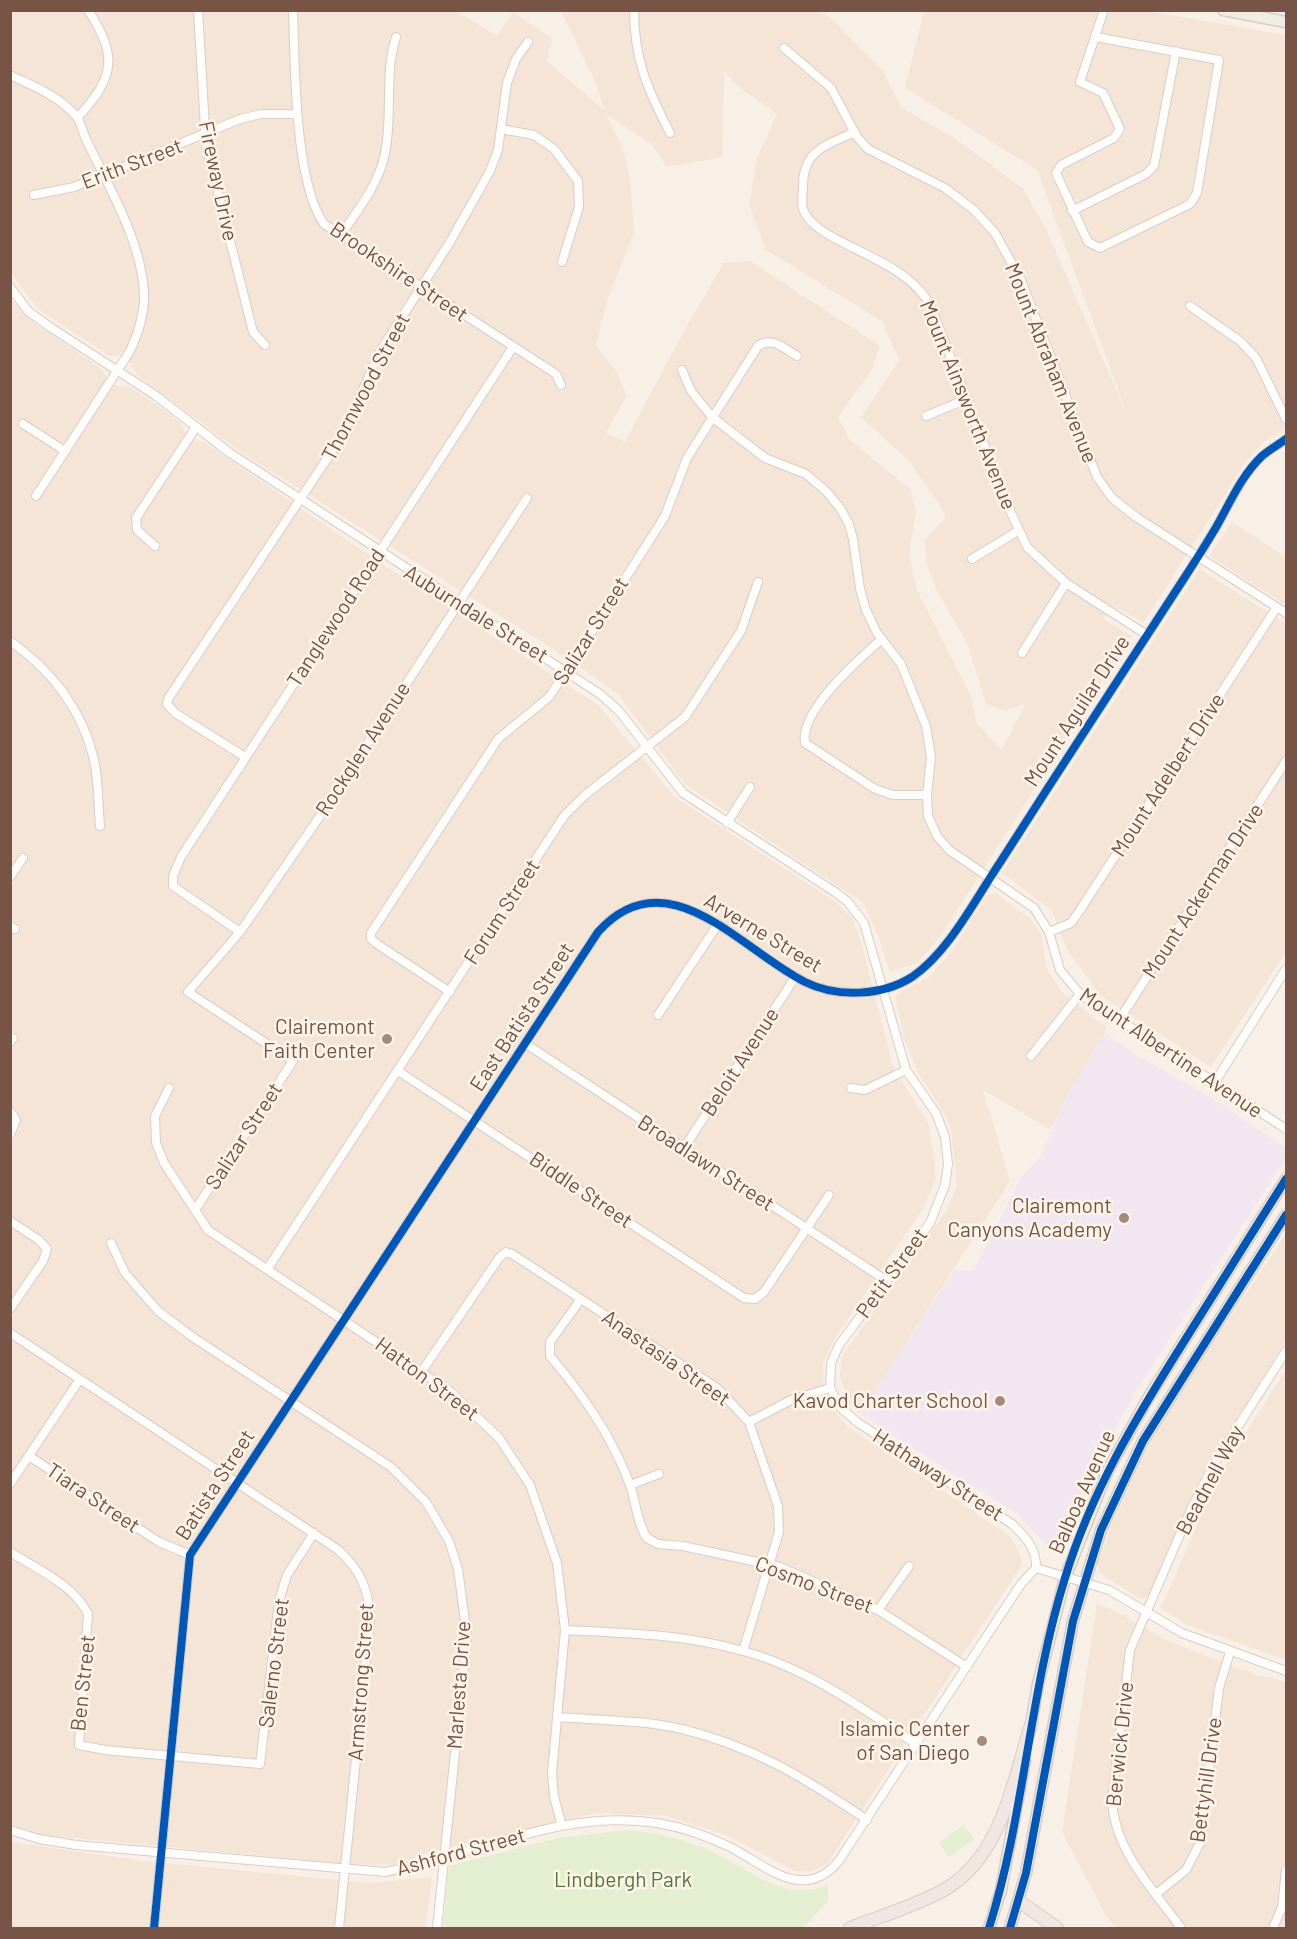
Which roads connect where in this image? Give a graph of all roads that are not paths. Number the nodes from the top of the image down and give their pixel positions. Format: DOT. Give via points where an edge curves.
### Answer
graph roads {
  1 [pos="88,10"];
  2 [pos="198,10"];
  3 [pos="293,10"];
  4 [pos="634,10"];
  5 [pos="1104,10"];
  6 [pos="1223,10"];
  7 [pos="1287,22"];
  8 [pos="396,37"];
  9 [pos="1096,37"];
  10 [pos="528,42"];
  11 [pos="784,48"];
  12 [pos="1176,51"];
  13 [pos="10,75"];
  14 [pos="297,114"];
  15 [pos="78,117"];
  16 [pos="501,129"];
  17 [pos="855,132"];
  18 [pos="670,133"];
  19 [pos="205,134"];
  20 [pos="105,174"];
  21 [pos="34,195"];
  22 [pos="1072,211"];
  23 [pos="340,235"];
  24 [pos="562,262"];
  25 [pos="10,287"];
  26 [pos="421,288"];
  27 [pos="1190,306"];
  28 [pos="265,345"];
  29 [pos="513,347"];
  30 [pos="797,356"];
  31 [pos="682,370"];
  32 [pos="118,371"];
  33 [pos="561,385"];
  34 [pos="967,399"];
  35 [pos="926,416"];
  36 [pos="712,417"];
  37 [pos="1287,419"];
  38 [pos="23,424"];
  39 [pos="196,427"];
  40 [pos="1287,439"];
  41 [pos="66,451"];
  42 [pos="36,496"];
  43 [pos="527,498"];
  44 [pos="301,501"];
  45 [pos="1018,531"];
  46 [pos="155,546"];
  47 [pos="379,552"];
  48 [pos="1198,556"];
  49 [pos="972,559"];
  50 [pos="758,582"];
  51 [pos="1066,584"];
  52 [pos="459,603"];
  53 [pos="1277,607"];
  54 [pos="1287,613"];
  55 [pos="1147,635"];
  56 [pos="882,639"];
  57 [pos="10,641"];
  58 [pos="1022,653"];
  59 [pos="567,671"];
  60 [pos="647,748"];
  61 [pos="245,757"];
  62 [pos="1287,761"];
  63 [pos="750,787"];
  64 [pos="927,795"];
  65 [pos="727,823"];
  66 [pos="100,826"];
  67 [pos="23,858"];
  68 [pos="10,877"];
  69 [pos="990,878"];
  70 [pos="718,924"];
  71 [pos="240,932"];
  72 [pos="598,932"];
  73 [pos="1049,932"];
  74 [pos="1287,969"];
  75 [pos="796,976"];
  76 [pos="884,989"];
  77 [pos="450,992"];
  78 [pos="1080,994"];
  79 [pos="658,1016"];
  80 [pos="1119,1020"];
  81 [pos="526,1044"];
  82 [pos="1031,1056"];
  83 [pos="293,1061"];
  84 [pos="906,1070"];
  85 [pos="398,1071"];
  86 [pos="1215,1082"];
  87 [pos="169,1088"];
  88 [pos="851,1088"];
  89 [pos="10,1111"];
  90 [pos="476,1121"];
  91 [pos="1287,1129"];
  92 [pos="10,1135"];
  93 [pos="684,1148"];
  94 [pos="1287,1179"];
  95 [pos="829,1196"];
  96 [pos="195,1210"];
  97 [pos="1287,1215"];
  98 [pos="10,1221"];
  99 [pos="807,1229"];
  100 [pos="111,1244"];
  101 [pos="268,1268"];
  102 [pos="886,1281"];
  103 [pos="581,1299"];
  104 [pos="10,1309"];
  105 [pos="345,1319"];
  106 [pos="10,1333"];
  107 [pos="1287,1351"];
  108 [pos="422,1371"];
  109 [pos="80,1379"];
  110 [pos="830,1388"];
  111 [pos="291,1401"];
  112 [pos="749,1422"];
  113 [pos="29,1456"];
  114 [pos="659,1474"];
  115 [pos="236,1482"];
  116 [pos="10,1484"];
  117 [pos="630,1485"];
  118 [pos="314,1533"];
  119 [pos="10,1552"];
  120 [pos="190,1555"];
  121 [pos="770,1564"];
  122 [pos="909,1566"];
  123 [pos="1036,1568"];
  124 [pos="1065,1578"];
  125 [pos="1083,1584"];
  126 [pos="878,1610"];
  127 [pos="1147,1615"];
  128 [pos="565,1630"];
  129 [pos="743,1651"];
  130 [pos="1230,1652"];
  131 [pos="967,1667"];
  132 [pos="1287,1671"];
  133 [pos="557,1717"];
  134 [pos="1032,1722"];
  135 [pos="916,1744"];
  136 [pos="170,1756"];
  137 [pos="867,1820"];
  138 [pos="562,1826"];
  139 [pos="10,1830"];
  140 [pos="161,1853"];
  141 [pos="444,1858"];
  142 [pos="345,1870"];
  143 [pos="1287,1870"];
  144 [pos="1156,1894"];
  145 [pos="1019,1901"];
  146 [pos="1274,1928"];
  147 [pos="154,1929"];
  148 [pos="339,1929"];
  149 [pos="437,1929"];
  150 [pos="850,1929"];
  151 [pos="989,1929"];
  152 [pos="1010,1929"];
  153 [pos="1057,1929"];
  154 [pos="1181,1929"];
  1 -- 15 [label="street" via="107,43 109,63 103,86"];
  2 -- 19 [label="street, Fireway Drive"];
  3 -- 14 [label="street, Brookshire Street"];
  4 -- 18 [label="street" via="638,61"];
  5 -- 9 [label="street"];
  6 -- 7 [label="main road"];
  8 -- 23 [label="street" via="390,54 385,154 372,188"];
  9 -- 12 [label="street"];
  9 -- 22 [label="street" via="1080,82 1103,93 1120,129 1114,138 1060,165 1056,177"];
  10 -- 16 [label="street, Thornwood Street" via="507,83"];
  11 -- 17 [label="street, Mount Abraham Avenue" via="831,88"];
  12 -- 22 [label="street" via="1154,166 1146,174"];
  12 -- 22 [label="street" via="1219,60 1197,193 1190,204 1100,248 1088,242"];
  13 -- 15 [label="street" via="47,92"];
  14 -- 19 [label="street, Erith Street" via="261,114"];
  14 -- 23 [label="street, Brookshire Street" via="312,199 324,224"];
  15 -- 20 [label="street"];
  16 -- 24 [label="street" via="534,135 554,149 578,181 579,207"];
  16 -- 26 [label="street, Thornwood Street" via="490,171"];
  17 -- 34 [label="street, Mount Ainsworth Avenue" via="821,147 805,165 803,209 818,228 895,268 918,286 932,307"];
  17 -- 48 [label="street, Mount Abraham Avenue" via="868,149 945,188 974,210 995,233 1021,280 1097,477 1112,498 1136,517"];
  19 -- 20 [label="street, Erith Street"];
  19 -- 28 [label="street, Fireway Drive" via="253,332"];
  20 -- 21 [label="street, Erith Street" via="74,187"];
  20 -- 32 [label="street" via="142,271 145,297 140,328"];
  23 -- 26 [label="street, Brookshire Street"];
  25 -- 32 [label="street, Auburndale Street" via="28,311"];
  26 -- 29 [label="street, Brookshire Street"];
  26 -- 44 [label="street, Thornwood Street" via="379,353 344,433"];
  27 -- 37 [label="street" via="1240,341 1256,358"];
  29 -- 33 [label="street, Brookshire Street" via="556,374"];
  29 -- 47 [label="street, Tanglewood Road"];
  30 -- 36 [label="street, Salizar Street" via="774,342 758,346"];
  31 -- 36 [label="street, Mount Albertine Avenue" via="691,391"];
  32 -- 39 [label="street, Auburndale Street"];
  32 -- 41 [label="street"];
  34 -- 35 [label="street"];
  34 -- 45 [label="street, Mount Ainsworth Avenue"];
  36 -- 56 [label="street, Mount Albertine Avenue" via="765,458 806,474 840,508 854,539 866,610"];
  36 -- 59 [label="street, Salizar Street" via="687,458 665,516"];
  38 -- 41 [label="street"];
  39 -- 44 [label="street, Auburndale Street"];
  39 -- 46 [label="street" via="136,518 137,531"];
  40 -- 48 [label="street, Mount Aguilar Drive" via="1248,473"];
  41 -- 42 [label="street"];
  43 -- 52 [label="street, Rockglen Avenue"];
  44 -- 47 [label="street, Auburndale Street"];
  44 -- 61 [label="street, Thornwood Street" via="168,699 167,704 175,713"];
  45 -- 49 [label="street"];
  45 -- 51 [label="street, Mount Ainsworth Avenue" via="1027,547"];
  47 -- 52 [label="street, Auburndale Street"];
  47 -- 61 [label="street, Tanglewood Road"];
  48 -- 53 [label="street, Mount Abraham Avenue"];
  48 -- 55 [label="street, Mount Aguilar Drive"];
  50 -- 60 [label="street, Forum Street" via="741,631 685,717"];
  51 -- 55 [label="street, Mount Ainsworth Avenue"];
  51 -- 58 [label="street"];
  52 -- 59 [label="street, Auburndale Street"];
  52 -- 71 [label="street, Rockglen Avenue"];
  53 -- 54 [label="street, Mount Abraham Avenue"];
  53 -- 73 [label="street, Mount Adelbert Drive" via="1071,923"];
  55 -- 69 [label="street, Mount Aguilar Drive"];
  56 -- 64 [label="street, Mount Albertine Avenue" via="901,664 926,726 931,757"];
  56 -- 64 [label="street" via="845,671 805,725 805,743 875,789 893,795"];
  57 -- 66 [label="street" via="52,677 86,731 94,758"];
  59 -- 60 [label="street, Auburndale Street" via="611,702"];
  59 -- 77 [label="street, Salizar Street" via="549,697 498,739 371,933 377,944"];
  60 -- 65 [label="street, Auburndale Street" via="683,793"];
  60 -- 77 [label="street, Forum Street" via="564,816"];
  61 -- 71 [label="street, Tanglewood Road" via="180,857 173,876 173,886"];
  62 -- 80 [label="street, Mount Ackerman Drive"];
  63 -- 65 [label="street"];
  64 -- 69 [label="street, Mount Albertine Avenue" via="928,816 937,836 949,850"];
  65 -- 76 [label="street, Auburndale Street" via="848,902 864,923"];
  67 -- 68 [label="street"];
  69 -- 73 [label="street, Mount Albertine Avenue" via="1034,908"];
  69 -- 76 [label="street, Mount Aguilar Drive" via="935,957 907,980"];
  70 -- 72 [label="street, Arverne Street" via="671,903 653,902 631,906"];
  70 -- 75 [label="street, Arverne Street"];
  70 -- 79 [label="street"];
  71 -- 83 [label="street, Rockglen Avenue" via="188,992"];
  72 -- 81 [label="street, East Batista Street"];
  73 -- 78 [label="street, Mount Albertine Avenue" via="1060,970"];
  74 -- 86 [label="street"];
  75 -- 76 [label="street, Arverne Street" via="846,993"];
  75 -- 93 [label="street, Beloit Avenue"];
  76 -- 84 [label="street, Petit Street"];
  77 -- 85 [label="street, Forum Street"];
  78 -- 80 [label="street, Mount Albertine Avenue"];
  78 -- 82 [label="street"];
  80 -- 86 [label="street, Mount Albertine Avenue"];
  81 -- 90 [label="street, East Batista Street"];
  81 -- 93 [label="street, Broadlawn Street"];
  83 -- 96 [label="street, Salizar Street"];
  84 -- 88 [label="street" via="865,1090"];
  84 -- 102 [label="street, Petit Street" via="940,1124 946,1145 947,1174 930,1223"];
  85 -- 90 [label="street, Biddle Street"];
  85 -- 101 [label="street, Forum Street"];
  86 -- 91 [label="street, Mount Albertine Avenue"];
  87 -- 96 [label="street, Hatton Street" via="155,1116 156,1143 164,1163"];
  89 -- 92 [label="street" via="16,1120"];
  90 -- 99 [label="street, Biddle Street" via="744,1298 755,1299 764,1292"];
  90 -- 105 [label="street, Batista Street"];
  93 -- 99 [label="street, Broadlawn Street"];
  94 -- 124 [label="main road, Balboa Avenue" via="1125,1437 1083,1526"];
  95 -- 99 [label="street"];
  96 -- 101 [label="street, Hatton Street" via="219,1239"];
  97 -- 125 [label="main road, Balboa Avenue" via="1143,1441 1101,1530"];
  98 -- 104 [label="street" via="47,1249"];
  99 -- 102 [label="street, Broadlawn Street"];
  100 -- 111 [label="street, Marlesta Drive" via="125,1273 158,1311"];
  101 -- 105 [label="street, Hatton Street"];
  102 -- 110 [label="street, Petit Street" via="834,1355"];
  103 -- 108 [label="street, Anastasia Street" via="506,1252"];
  103 -- 112 [label="street, Anastasia Street" via="717,1388"];
  103 -- 117 [label="street" via="550,1342 550,1356 607,1433"];
  105 -- 108 [label="street, Hatton Street"];
  105 -- 111 [label="street, Batista Street"];
  106 -- 109 [label="street, Armstrong Street"];
  107 -- 127 [label="street, Beadnell Way" via="1214,1464"];
  108 -- 128 [label="street, Hatton Street" via="481,1418 530,1485 557,1563"];
  109 -- 113 [label="street"];
  109 -- 115 [label="street, Armstrong Street"];
  110 -- 112 [label="street" via="791,1400"];
  110 -- 123 [label="street, Hathaway Street" via="841,1408 857,1422 1021,1532 1035,1554"];
  111 -- 115 [label="street, Batista Street"];
  111 -- 141 [label="street, Marlesta Drive" via="391,1467 426,1502 449,1541 458,1569 467,1636"];
  112 -- 121 [label="street, Anastasia Street" via="778,1506 779,1532"];
  113 -- 116 [label="street"];
  113 -- 120 [label="street, Tiara Street" via="159,1542"];
  114 -- 117 [label="street"];
  115 -- 118 [label="street, Armstrong Street"];
  115 -- 120 [label="street, Batista Street"];
  117 -- 121 [label="street, Cosmo Street" via="647,1538 658,1544"];
  118 -- 136 [label="street, Salerno Street" via="288,1575 279,1601 260,1764"];
  118 -- 142 [label="street, Armstrong Street" via="351,1561 365,1583 370,1604"];
  119 -- 136 [label="street, Ben Street" via="72,1592 88,1614 79,1745"];
  120 -- 136 [label="street, Batista Street"];
  121 -- 126 [label="street, Cosmo Street"];
  121 -- 129 [label="street, Anastasia Street"];
  122 -- 126 [label="street"];
  123 -- 124 [label="street"];
  123 -- 131 [label="street" via="1021,1584"];
  124 -- 125 [label="street"];
  124 -- 134 [label="main road, Balboa Avenue"];
  125 -- 127 [label="street" via="1108,1590"];
  125 -- 145 [label="main road, Balboa Avenue"];
  126 -- 131 [label="street, Cosmo Street"];
  127 -- 130 [label="street"];
  127 -- 144 [label="street, Berwick Drive" via="1130,1650 1112,1800 1113,1819 1122,1845"];
  128 -- 129 [label="street" via="667,1635"];
  128 -- 133 [label="street, Hatton Street"];
  129 -- 135 [label="street" via="830,1688"];
  130 -- 132 [label="street"];
  130 -- 144 [label="street, Bettyhill Drive" via="1219,1688 1200,1843 1186,1870"];
  131 -- 135 [label="street"];
  133 -- 137 [label="street" via="679,1728 738,1745 793,1771"];
  133 -- 138 [label="street, Hatton Street" via="552,1773"];
  134 -- 150 [label="highway" via="997,1831 976,1864 945,1889"];
  134 -- 151 [label="main road, Balboa Avenue" via="1001,1890"];
  135 -- 137 [label="street"];
  136 -- 140 [label="street, Batista Street"];
  137 -- 138 [label="street, Ashford Street" via="838,1862 826,1874 807,1880 784,1878 711,1839 657,1823 600,1820"];
  138 -- 141 [label="street, Ashford Street"];
  139 -- 140 [label="street, Ashford Street" via="39,1839"];
  140 -- 142 [label="street, Ashford Street"];
  140 -- 147 [label="street, Batista Street"];
  141 -- 142 [label="street, Ashford Street" via="386,1872"];
  141 -- 149 [label="street, Marlesta Drive"];
  142 -- 148 [label="street, Armstrong Street"];
  143 -- 146 [label="street"];
  144 -- 154 [label="street, Berwick Drive"];
  145 -- 152 [label="main road, Balboa Avenue"];
  145 -- 153 [label="highway"];
}
